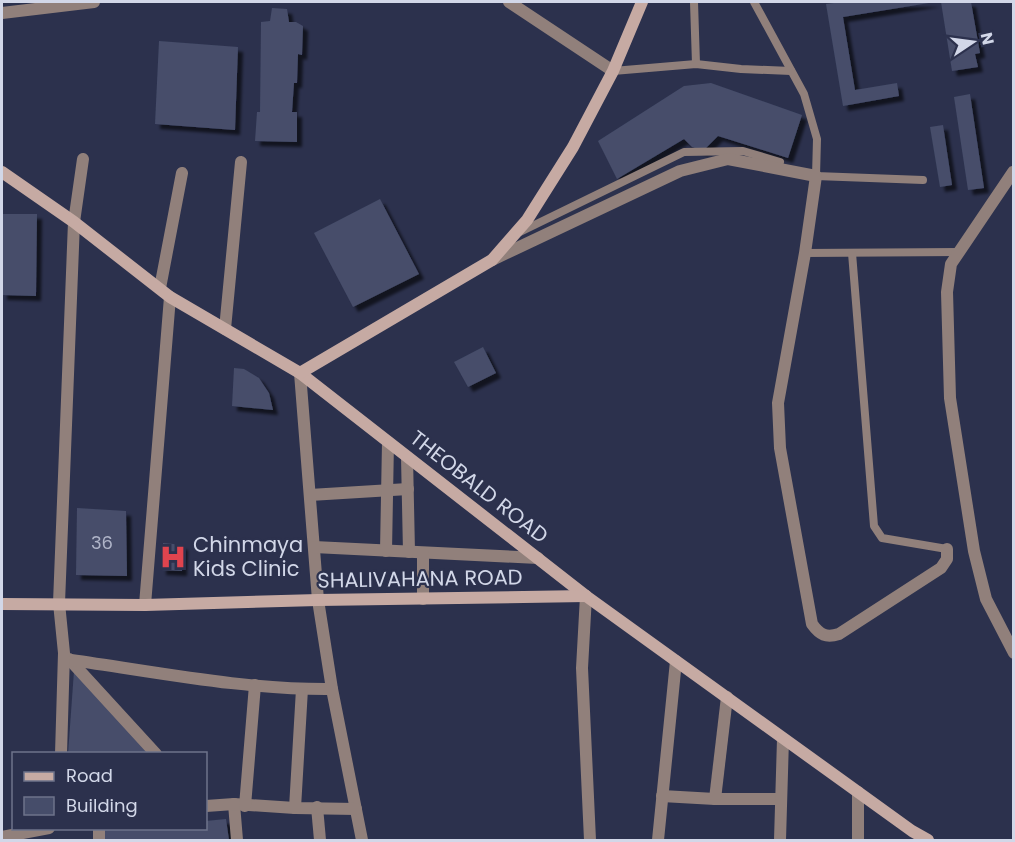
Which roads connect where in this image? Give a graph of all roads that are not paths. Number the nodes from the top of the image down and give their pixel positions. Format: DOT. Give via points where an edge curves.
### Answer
graph roads {
  1 [pos="94,2"];
  2 [pos="509,2"];
  3 [pos="642,2"];
  4 [pos="694,2"];
  5 [pos="754,2"];
  6 [pos="2,13"];
  7 [pos="696,64"];
  8 [pos="613,71"];
  9 [pos="791,71"];
  10 [pos="83,159"];
  11 [pos="241,162"];
  12 [pos="780,162"];
  13 [pos="1013,171"];
  14 [pos="2,172"];
  15 [pos="182,173"];
  16 [pos="816,176"];
  17 [pos="923,180"];
  18 [pos="74,222"];
  19 [pos="514,235"];
  20 [pos="959,252"];
  21 [pos="805,253"];
  22 [pos="852,253"];
  23 [pos="492,260"];
  24 [pos="160,288"];
  25 [pos="170,297"];
  26 [pos="225,329"];
  27 [pos="300,373"];
  28 [pos="388,442"];
  29 [pos="407,457"];
  30 [pos="408,489"];
  31 [pos="387,491"];
  32 [pos="310,495"];
  33 [pos="314,547"];
  34 [pos="947,549"];
  35 [pos="386,551"];
  36 [pos="409,552"];
  37 [pos="423,553"];
  38 [pos="538,558"];
  39 [pos="586,596"];
  40 [pos="423,598"];
  41 [pos="318,600"];
  42 [pos="59,603"];
  43 [pos="2,604"];
  44 [pos="145,605"];
  45 [pos="1014,653"];
  46 [pos="68,657"];
  47 [pos="676,661"];
  48 [pos="255,685"];
  49 [pos="302,689"];
  50 [pos="332,689"];
  51 [pos="727,697"];
  52 [pos="783,738"];
  53 [pos="61,752"];
  54 [pos="155,752"];
  55 [pos="858,792"];
  56 [pos="662,796"];
  57 [pos="714,799"];
  58 [pos="782,799"];
  59 [pos="239,805"];
  60 [pos="207,806"];
  61 [pos="318,807"];
  62 [pos="295,808"];
  63 [pos="356,809"];
  64 [pos="44,833"];
  65 [pos="912,836"];
  66 [pos="2,837"];
  67 [pos="237,840"];
  68 [pos="320,840"];
  69 [pos="362,840"];
  70 [pos="590,840"];
  71 [pos="658,840"];
  72 [pos="780,840"];
  73 [pos="858,840"];
  74 [pos="928,840"];
  1 -- 6 [label="street"];
  2 -- 8 [label="street"];
  3 -- 8 [label="main road"];
  4 -- 7 [label="lane"];
  5 -- 9 [label="lane"];
  7 -- 8 [label="lane"];
  7 -- 9 [label="lane"];
  8 -- 19 [label="main road" via="573,147"];
  9 -- 16 [label="lane" via="804,94 817,139"];
  10 -- 18 [label="street"];
  11 -- 26 [label="street"];
  12 -- 19 [label="lane" via="743,151 684,152"];
  13 -- 20 [label="street"];
  14 -- 18 [label="main road, THEOBALD ROAD"];
  15 -- 24 [label="street"];
  16 -- 17 [label="lane"];
  16 -- 21 [label="street"];
  16 -- 23 [label="street" via="728,159 680,171"];
  18 -- 24 [label="main road, THEOBALD ROAD"];
  18 -- 42 [label="street"];
  19 -- 23 [label="main road"];
  20 -- 22 [label="lane"];
  20 -- 45 [label="street" via="951,264 947,292 950,398 974,551 986,599"];
  21 -- 22 [label="lane"];
  21 -- 34 [label="street" via="778,403 780,448 813,624 819,633 829,637 838,634 941,568 947,559"];
  22 -- 34 [label="lane" via="874,526 882,538"];
  23 -- 27 [label="main road"];
  24 -- 25 [label="main road, THEOBALD ROAD"];
  25 -- 26 [label="main road, THEOBALD ROAD"];
  25 -- 44 [label="street"];
  26 -- 27 [label="main road, THEOBALD ROAD"];
  27 -- 28 [label="main road, THEOBALD ROAD"];
  27 -- 32 [label="street"];
  28 -- 29 [label="main road, THEOBALD ROAD"];
  28 -- 31 [label="street"];
  29 -- 30 [label="street"];
  29 -- 38 [label="main road, THEOBALD ROAD"];
  30 -- 31 [label="street"];
  30 -- 36 [label="street"];
  31 -- 32 [label="street"];
  31 -- 35 [label="street"];
  32 -- 33 [label="street"];
  33 -- 35 [label="street"];
  33 -- 41 [label="street"];
  35 -- 36 [label="street"];
  36 -- 37 [label="street"];
  37 -- 38 [label="street"];
  37 -- 40 [label="street"];
  38 -- 39 [label="main road, THEOBALD ROAD"];
  39 -- 40 [label="main road, SHALIVAHANA ROAD"];
  39 -- 47 [label="main road, THEOBALD ROAD"];
  39 -- 70 [label="street" via="582,668"];
  40 -- 41 [label="main road, SHALIVAHANA ROAD"];
  41 -- 44 [label="main road, SHALIVAHANA ROAD"];
  41 -- 50 [label="street"];
  42 -- 43 [label="main road, SHALIVAHANA ROAD"];
  42 -- 44 [label="main road, SHALIVAHANA ROAD"];
  42 -- 46 [label="street"];
  46 -- 48 [label="street"];
  46 -- 53 [label="street"];
  46 -- 54 [label="street"];
  47 -- 51 [label="main road, THEOBALD ROAD"];
  47 -- 56 [label="street"];
  48 -- 49 [label="street"];
  48 -- 59 [label="street"];
  49 -- 50 [label="street"];
  49 -- 62 [label="street"];
  50 -- 63 [label="street"];
  51 -- 52 [label="main road, THEOBALD ROAD"];
  51 -- 57 [label="street"];
  52 -- 55 [label="main road, THEOBALD ROAD"];
  52 -- 58 [label="street"];
  55 -- 65 [label="main road, THEOBALD ROAD"];
  55 -- 73 [label="street"];
  56 -- 57 [label="street"];
  56 -- 71 [label="street"];
  57 -- 58 [label="street"];
  58 -- 72 [label="street"];
  59 -- 60 [label="street"];
  59 -- 62 [label="street"];
  59 -- 67 [label="street"];
  61 -- 62 [label="street"];
  61 -- 63 [label="street"];
  61 -- 68 [label="street"];
  63 -- 69 [label="street"];
  64 -- 66 [label="street"];
  65 -- 74 [label="main road, THEOBALD ROAD"];
}
